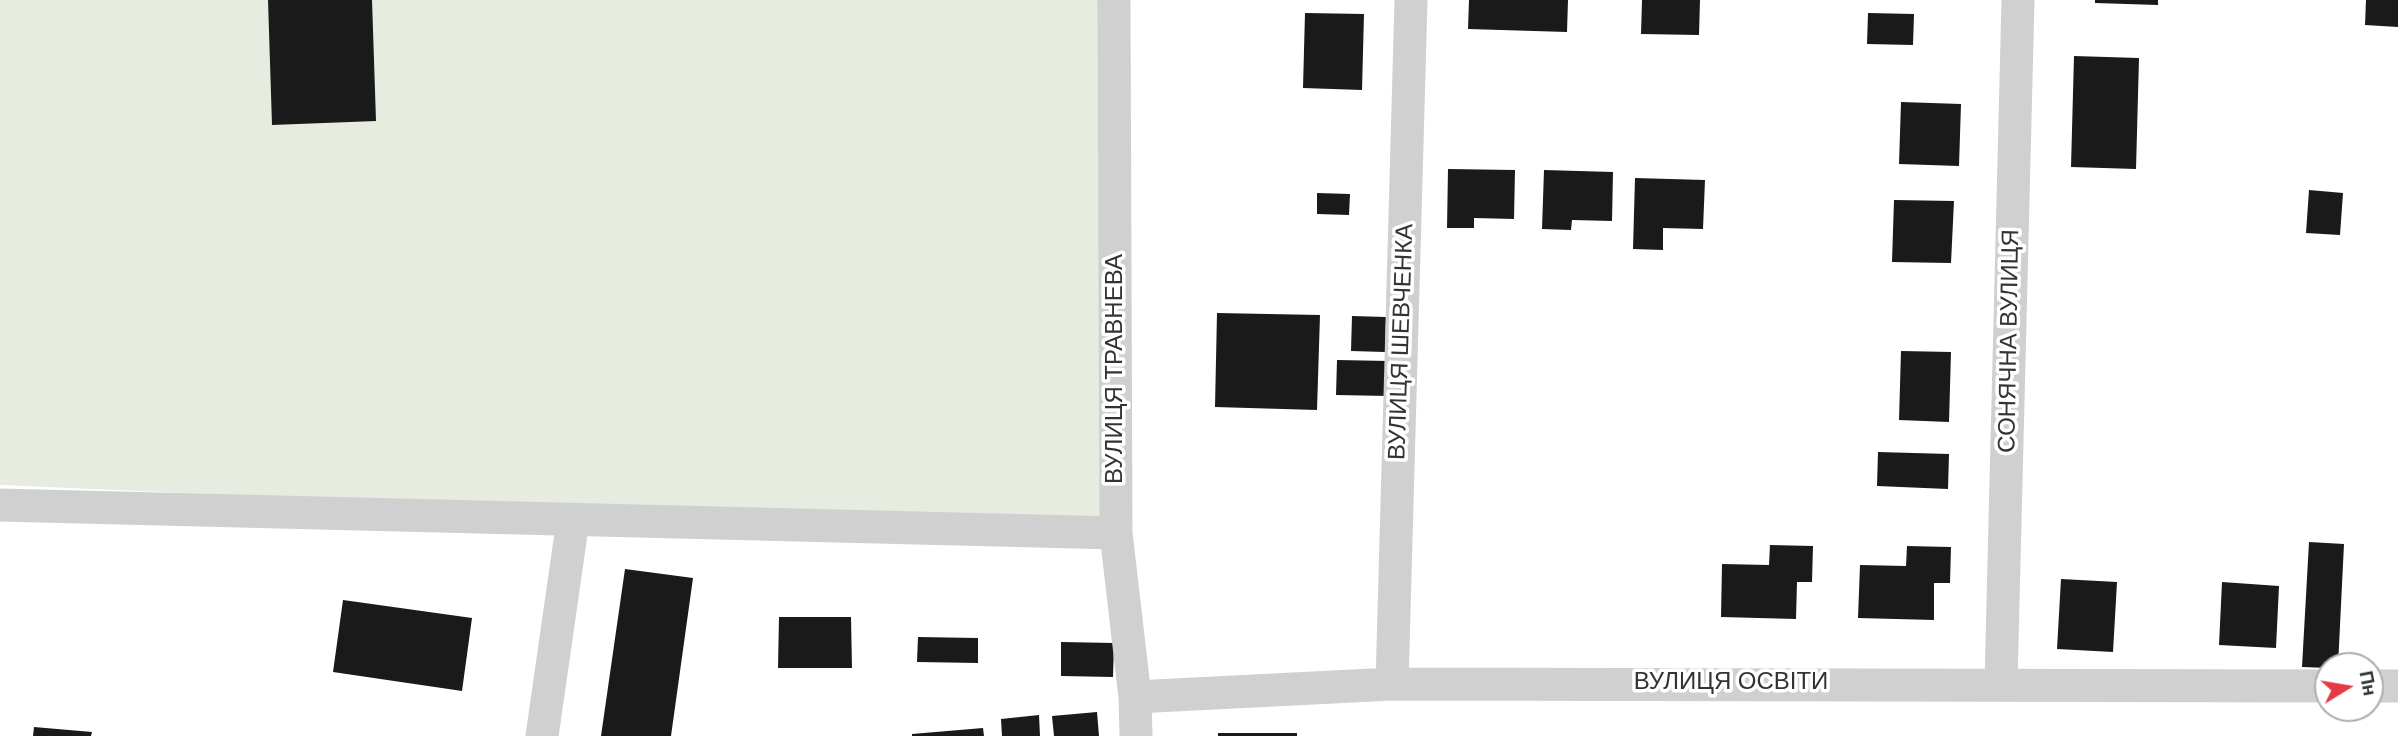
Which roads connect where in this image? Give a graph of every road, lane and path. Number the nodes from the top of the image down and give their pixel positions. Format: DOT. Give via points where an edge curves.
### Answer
graph roads {
  1 [pos="1114,0"];
  2 [pos="1411,0"];
  3 [pos="2018,0"];
  4 [pos="0,505"];
  5 [pos="573,520"];
  6 [pos="1116,533"];
  7 [pos="2001,683"];
  8 [pos="1392,684"];
  9 [pos="2314,686"];
  10 [pos="1135,697"];
  11 [pos="542,736"];
  12 [pos="1136,736"];
  1 -- 6 [label="street, ВУЛИЦЯ ТРАВНЕВА"];
  2 -- 8 [label="street, ВУЛИЦЯ ШЕВЧЕНКА"];
  3 -- 7 [label="street, СОНЯЧНА ВУЛИЦЯ"];
  4 -- 5 [label="street"];
  5 -- 6 [label="street"];
  5 -- 11 [label="street"];
  6 -- 10 [label="street, ВУЛИЦЯ ТРАВНЕВА"];
  7 -- 8 [label="street, ВУЛИЦЯ ОСВІТИ"];
  7 -- 9 [label="street, ВУЛИЦЯ ОСВІТИ"];
  8 -- 10 [label="street, ВУЛИЦЯ ОСВІТИ"];
  10 -- 12 [label="street, ВУЛИЦЯ ТРАВНЕВА"];
}
